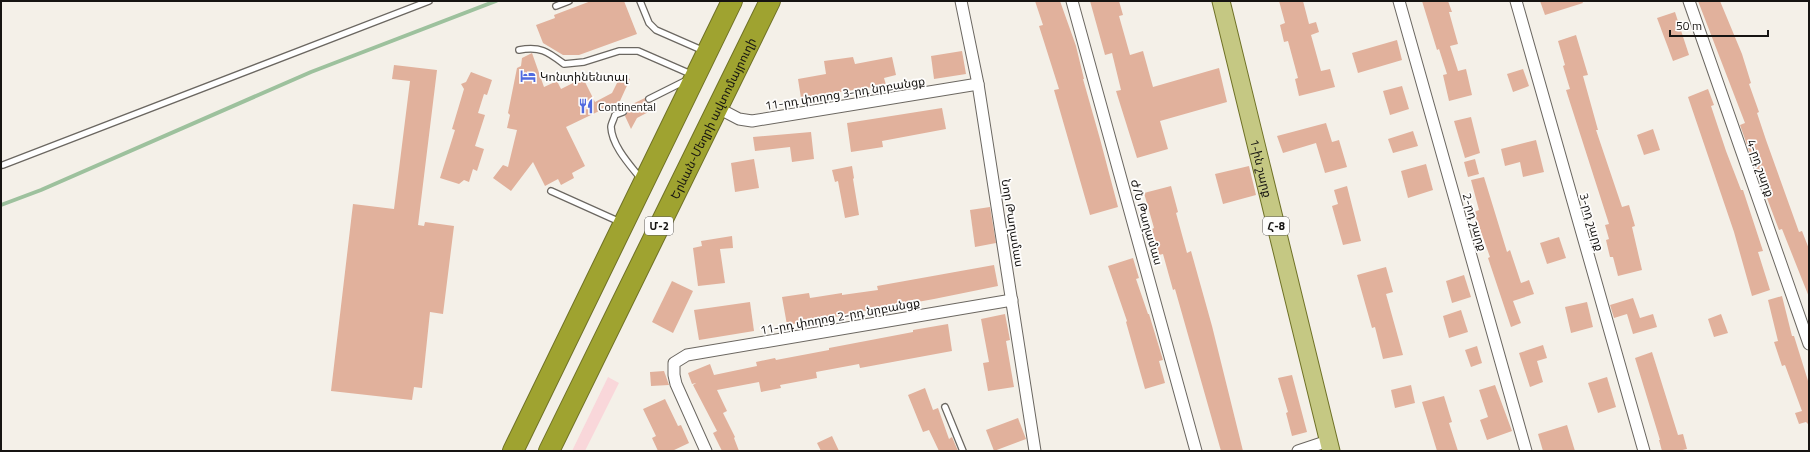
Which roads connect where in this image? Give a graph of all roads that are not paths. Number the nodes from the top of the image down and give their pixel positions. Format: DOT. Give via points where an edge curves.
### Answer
graph roads {
  1 [pos="429,1"];
  2 [pos="569,1"];
  3 [pos="732,1"];
  4 [pos="770,1"];
  5 [pos="961,1"];
  6 [pos="1072,1"];
  7 [pos="1221,1"];
  8 [pos="1399,1"];
  9 [pos="1516,1"];
  10 [pos="1689,1"];
  11 [pos="642,2"];
  12 [pos="556,6"];
  13 [pos="520,50"];
  14 [pos="707,52"];
  15 [pos="695,76"];
  16 [pos="978,84"];
  17 [pos="648,99"];
  18 [pos="718,108"];
  19 [pos="623,112"];
  20 [pos="3,165"];
  21 [pos="644,182"];
  22 [pos="552,191"];
  23 [pos="624,223"];
  24 [pos="1012,300"];
  25 [pos="1809,344"];
  26 [pos="945,407"];
  27 [pos="1329,446"];
  28 [pos="513,451"];
  29 [pos="549,451"];
  30 [pos="706,451"];
  31 [pos="963,451"];
  32 [pos="1034,451"];
  33 [pos="1196,451"];
  34 [pos="1298,451"];
  35 [pos="1526,451"];
  36 [pos="1644,451"];
  1 -- 20 [label="lane"];
  2 -- 12 [label="lane"];
  3 -- 14 [label="highway, Մ-2"];
  4 -- 18 [label="highway, Երևան-Մեղրի ավտոմայրուղի / Մ-2"];
  5 -- 16 [label="street, Նոր Թաղամաս"];
  6 -- 33 [label="street, Ժ/Ն Թաղամաս"];
  7 -- 27 [label="main road, 1-ին շարք / Հ-8"];
  8 -- 35 [label="street, 2-րդ շարք"];
  9 -- 36 [label="street, 3-րդ շարք"];
  10 -- 25 [label="street, 4-րդ շարք"];
  11 -- 14 [label="lane" via="649,23 656,30"];
  13 -- 15 [label="lane" via="545,50 564,64 584,62 619,52 638,51"];
  14 -- 15 [label="highway, Մ-2"];
  15 -- 17 [label="lane"];
  15 -- 21 [label="highway, Մ-2"];
  16 -- 18 [label="street, 11-րդ փողոց 3-րդ նրբանցք" via="752,121 739,119"];
  16 -- 24 [label="street, Նոր Թաղամաս"];
  18 -- 29 [label="highway, Երևան-Մեղրի ավտոմայրուղի / Մ-2"];
  19 -- 21 [label="lane" via="615,115 611,126 615,140 624,157"];
  21 -- 23 [label="highway, Մ-2"];
  22 -- 23 [label="lane"];
  23 -- 28 [label="highway, Մ-2"];
  24 -- 30 [label="street, 11-րդ փողոց 2-րդ նրբանցք" via="687,355 674,363 674,375"];
  24 -- 32 [label="street, Նոր Թաղամաս"];
  26 -- 31 [label="lane"];
  27 -- 34 [label="street"];
}
